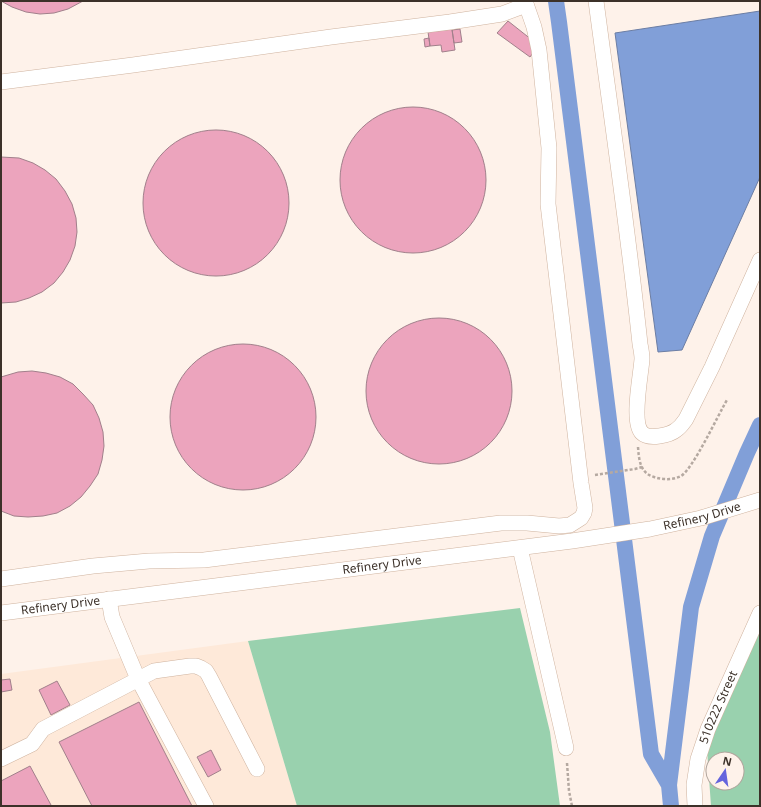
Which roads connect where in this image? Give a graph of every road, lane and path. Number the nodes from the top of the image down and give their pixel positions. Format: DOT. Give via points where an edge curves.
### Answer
graph roads {
  1 [pos="596,1"];
  2 [pos="526,3"];
  3 [pos="1,82"];
  4 [pos="760,260"];
  5 [pos="727,400"];
  6 [pos="642,434"];
  7 [pos="642,467"];
  8 [pos="596,475"];
  9 [pos="760,500"];
  10 [pos="520,548"];
  11 [pos="1,579"];
  12 [pos="109,599"];
  13 [pos="1,613"];
  14 [pos="760,613"];
  15 [pos="138,679"];
  16 [pos="566,748"];
  17 [pos="1,759"];
  18 [pos="257,769"];
  19 [pos="206,806"];
  20 [pos="572,806"];
  21 [pos="695,806"];
  1 -- 6 [label="street" via="642,357 636,415"];
  2 -- 3 [label="street" via="502,14 450,22"];
  2 -- 11 [label="street" via="539,50 549,148 548,204 585,508 581,518 570,525 501,523 204,560 93,566"];
  4 -- 6 [label="street" via="712,367 682,426 668,434"];
  5 -- 7 [label="path" via="687,471 675,478 666,479 647,474"];
  6 -- 7 [label="path" via="638,447"];
  7 -- 8 [label="path"];
  9 -- 10 [label="street, Refinery Drive" via="701,518 650,529"];
  10 -- 12 [label="street, Refinery Drive"];
  10 -- 16 [label="street"];
  12 -- 13 [label="street, Refinery Drive"];
  12 -- 15 [label="street" via="112,617"];
  14 -- 21 [label="street, 510222 Street" via="700,751 694,785"];
  15 -- 17 [label="street" via="44,729 32,744"];
  15 -- 18 [label="street" via="154,671 190,666 206,671"];
  15 -- 19 [label="street"];
  16 -- 20 [label="path"];
}
